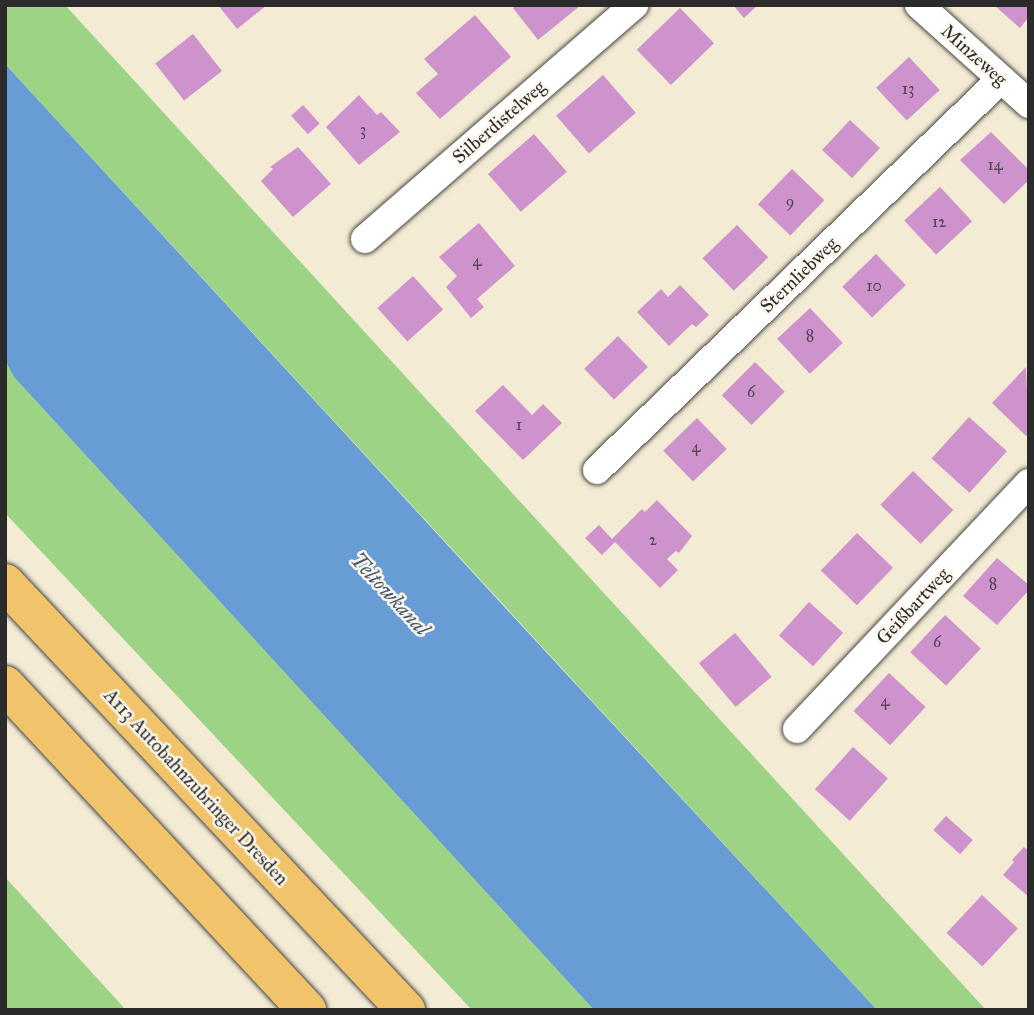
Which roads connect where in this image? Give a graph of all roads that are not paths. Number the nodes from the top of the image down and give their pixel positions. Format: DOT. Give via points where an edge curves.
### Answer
graph roads {
  1 [pos="634,5"];
  2 [pos="919,5"];
  3 [pos="1001,79"];
  4 [pos="1029,104"];
  5 [pos="365,239"];
  6 [pos="597,470"];
  7 [pos="1029,483"];
  8 [pos="5,583"];
  9 [pos="5,685"];
  10 [pos="797,729"];
  11 [pos="396,1000"];
  12 [pos="307,1010"];
  1 -- 5 [label="street, Silberdistelweg"];
  2 -- 3 [label="street, Minzeweg"];
  3 -- 4 [label="street, Minzeweg"];
  3 -- 6 [label="street, Sternliebweg"];
  7 -- 10 [label="street, Geißbartweg"];
  8 -- 11 [label="highway, A113 Autobahnzubringer Dresden"];
  9 -- 12 [label="highway"];
}
